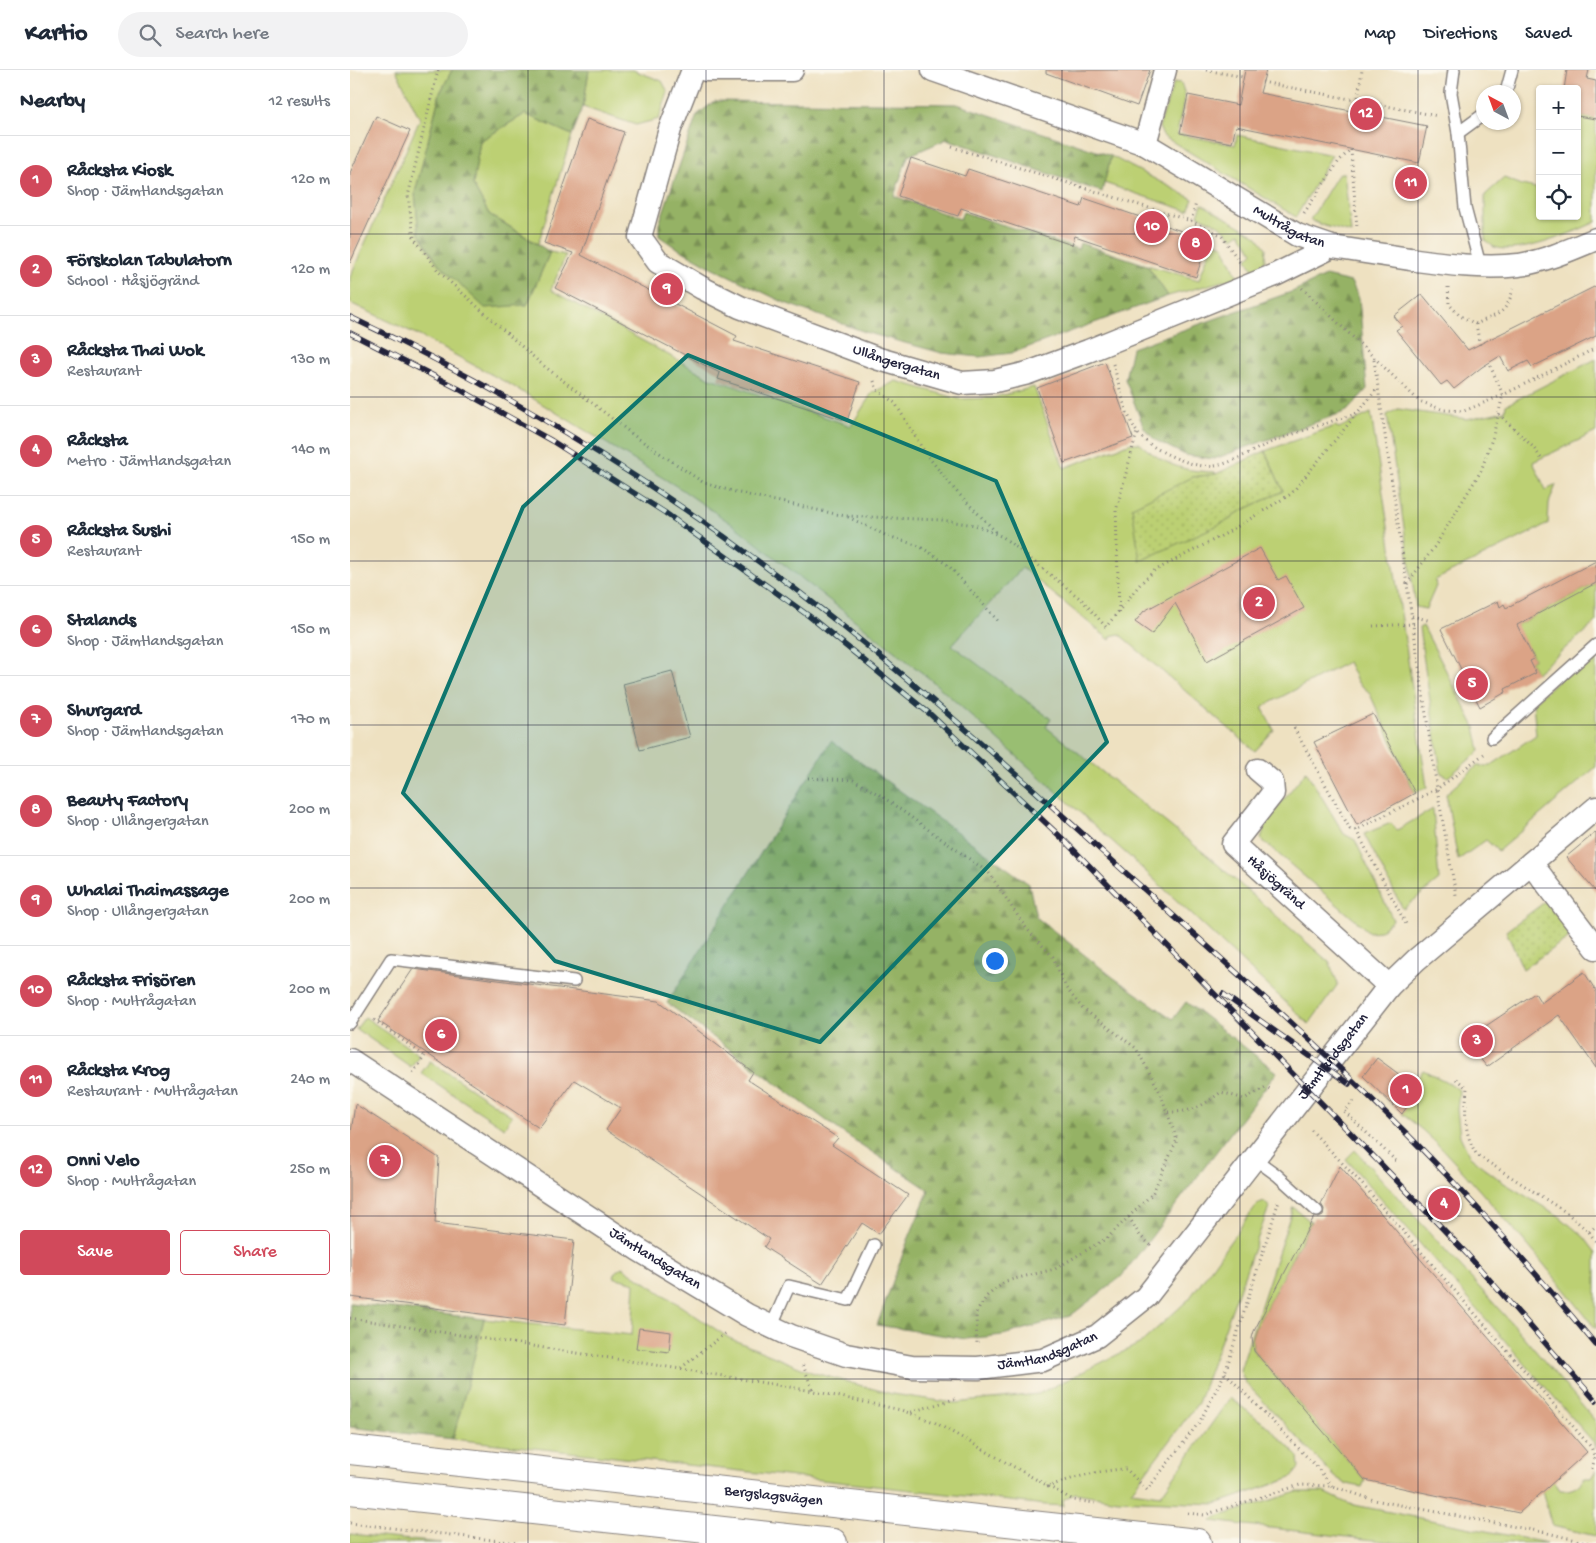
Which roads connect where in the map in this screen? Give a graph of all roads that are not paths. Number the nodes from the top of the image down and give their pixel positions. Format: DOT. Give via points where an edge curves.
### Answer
graph roads {
  1 [pos="692,70"];
  2 [pos="706,70"];
  3 [pos="792,70"];
  4 [pos="933,70"];
  5 [pos="1165,70"];
  6 [pos="1454,70"];
  7 [pos="1512,70"];
  8 [pos="1508,85"];
  9 [pos="1476,120"];
  10 [pos="1458,133"];
  11 [pos="1145,144"];
  12 [pos="1596,238"];
  13 [pos="1332,247"];
  14 [pos="1480,265"];
  15 [pos="1596,644"];
  16 [pos="1492,738"];
  17 [pos="1258,770"];
  18 [pos="1596,808"];
  19 [pos="1531,863"];
  20 [pos="1596,948"];
  21 [pos="574,981"];
  22 [pos="1389,986"];
  23 [pos="350,1023"];
  24 [pos="350,1060"];
  25 [pos="1255,1159"];
  26 [pos="1317,1211"];
  27 [pos="874,1245"];
  28 [pos="772,1327"];
  29 [pos="350,1450"];
  30 [pos="350,1490"];
  31 [pos="833,1543"];
  32 [pos="1197,1543"];
  1 -- 13 [label="street, Ullångergatan" via="670,129 640,237 658,262 702,288 781,324 879,359 962,383 995,381 1028,373 1088,351"];
  2 -- 3 [label="street"];
  4 -- 11 [label="street, Multrågatan"];
  5 -- 11 [label="street"];
  6 -- 10 [label="lane" via="1451,92"];
  7 -- 8 [label="lane"];
  9 -- 10 [label="lane"];
  10 -- 14 [label="lane" via="1466,208"];
  11 -- 13 [label="street, Multrågatan" via="1292,232"];
  12 -- 14 [label="street, Multrågatan" via="1549,257 1520,264"];
  13 -- 14 [label="street, Multrågatan, bridge" via="1452,265"];
  15 -- 16 [label="lane"];
  17 -- 22 [label="street, Håsjögränd" via="1272,782 1273,793 1233,844"];
  18 -- 19 [label="street, Jämtlandsgatan"];
  19 -- 20 [label="street"];
  19 -- 22 [label="street, Jämtlandsgatan"];
  21 -- 23 [label="lane" via="390,959"];
  22 -- 25 [label="street, Jämtlandsgatan"];
  24 -- 28 [label="street, Jämtlandsgatan" via="639,1250"];
  25 -- 26 [label="lane"];
  25 -- 28 [label="street, Jämtlandsgatan" via="1146,1297 1097,1336 1043,1360 978,1368 912,1367 846,1355"];
  27 -- 28 [label="lane" via="848,1300 789,1286"];
  29 -- 32 [label="main road, Bergslagsvägen"];
  30 -- 31 [label="main road"];
}
